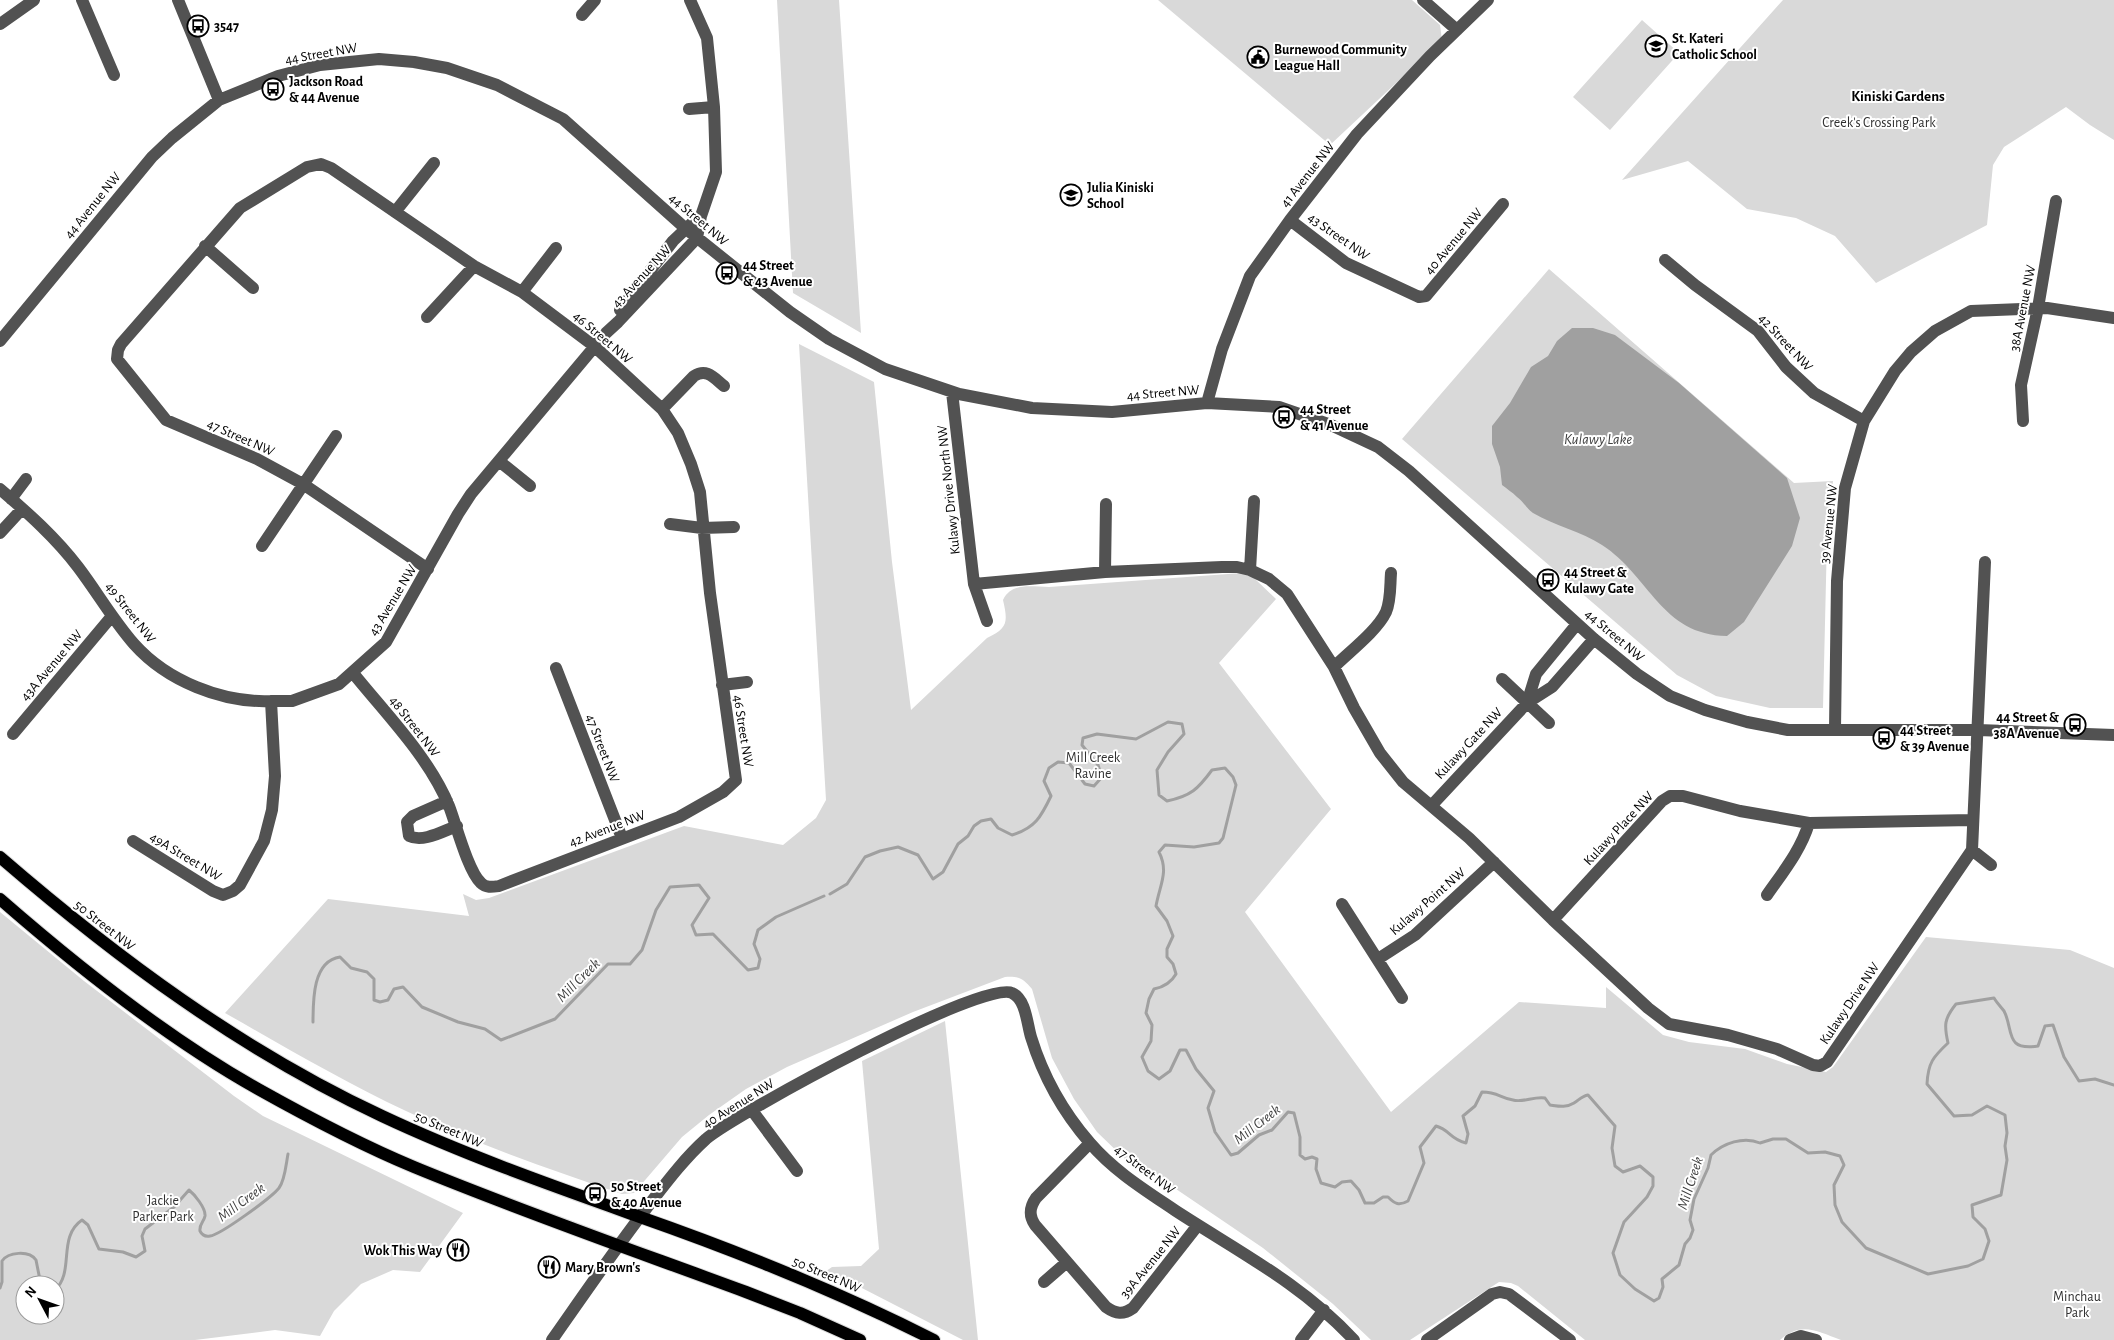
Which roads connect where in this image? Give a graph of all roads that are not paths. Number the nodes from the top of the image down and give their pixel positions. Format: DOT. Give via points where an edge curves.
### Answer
graph roads {
  1 [pos="34,0"];
  2 [pos="82,0"];
  3 [pos="178,0"];
  4 [pos="595,0"];
  5 [pos="690,0"];
  6 [pos="1423,0"];
  7 [pos="1488,0"];
  8 [pos="582,15"];
  9 [pos="0,24"];
  10 [pos="1457,30"];
  11 [pos="114,75"];
  12 [pos="219,100"];
  13 [pos="714,107"];
  14 [pos="689,109"];
  15 [pos="434,163"];
  16 [pos="2056,200"];
  17 [pos="1503,204"];
  18 [pos="395,212"];
  19 [pos="701,216"];
  20 [pos="1290,220"];
  21 [pos="685,228"];
  22 [pos="697,238"];
  23 [pos="205,246"];
  24 [pos="556,248"];
  25 [pos="1665,260"];
  26 [pos="474,266"];
  27 [pos="253,288"];
  28 [pos="522,292"];
  29 [pos="1426,296"];
  30 [pos="2038,308"];
  31 [pos="427,317"];
  32 [pos="2114,318"];
  33 [pos="606,333"];
  34 [pos="0,342"];
  35 [pos="594,346"];
  36 [pos="724,386"];
  37 [pos="952,392"];
  38 [pos="1207,403"];
  39 [pos="662,409"];
  40 [pos="1864,421"];
  41 [pos="2023,421"];
  42 [pos="336,436"];
  43 [pos="499,461"];
  44 [pos="26,479"];
  45 [pos="303,484"];
  46 [pos="530,486"];
  47 [pos="3,493"];
  48 [pos="1254,501"];
  49 [pos="1106,504"];
  50 [pos="22,508"];
  51 [pos="670,524"];
  52 [pos="734,527"];
  53 [pos="702,528"];
  54 [pos="0,533"];
  55 [pos="262,546"];
  56 [pos="1985,562"];
  57 [pos="428,569"];
  58 [pos="1250,570"];
  59 [pos="1105,572"];
  60 [pos="1391,573"];
  61 [pos="974,584"];
  62 [pos="112,616"];
  63 [pos="987,621"];
  64 [pos="1577,624"];
  65 [pos="1594,639"];
  66 [pos="1334,667"];
  67 [pos="556,668"];
  68 [pos="353,673"];
  69 [pos="1502,680"];
  70 [pos="748,682"];
  71 [pos="722,686"];
  72 [pos="271,701"];
  73 [pos="1527,703"];
  74 [pos="1549,723"];
  75 [pos="1835,729"];
  76 [pos="1978,730"];
  77 [pos="13,734"];
  78 [pos="2114,735"];
  79 [pos="736,780"];
  80 [pos="447,801"];
  81 [pos="1432,805"];
  82 [pos="1972,820"];
  83 [pos="1808,823"];
  84 [pos="457,826"];
  85 [pos="622,838"];
  86 [pos="133,841"];
  87 [pos="1972,850"];
  88 [pos="0,856"];
  89 [pos="1494,862"];
  90 [pos="1991,865"];
  91 [pos="482,884"];
  92 [pos="1767,895"];
  93 [pos="0,900"];
  94 [pos="1342,904"];
  95 [pos="1553,920"];
  96 [pos="1378,960"];
  97 [pos="1015,994"];
  98 [pos="1402,998"];
  99 [pos="750,1109"];
  100 [pos="1090,1143"];
  101 [pos="797,1171"];
  102 [pos="639,1217"];
  103 [pos="1198,1225"];
  104 [pos="617,1245"];
  105 [pos="1067,1262"];
  106 [pos="1044,1282"];
  107 [pos="1324,1310"];
  108 [pos="1793,1338"];
  109 [pos="552,1340"];
  110 [pos="860,1340"];
  111 [pos="934,1340"];
  112 [pos="1301,1340"];
  113 [pos="1354,1340"];
  114 [pos="1427,1340"];
  115 [pos="1570,1340"];
  116 [pos="1816,1340"];
  1 -- 9 [label="street"];
  2 -- 11 [label="street"];
  3 -- 12 [label="street"];
  4 -- 8 [label="street"];
  5 -- 13 [label="street" via="707,38"];
  6 -- 10 [label="street"];
  7 -- 10 [label="street, 41 Avenue NW"];
  10 -- 20 [label="street, 41 Avenue NW" via="1358,134"];
  12 -- 21 [label="street, 44 Street NW" via="278,76 348,61 379,59 446,68 497,85 563,119"];
  12 -- 34 [label="street, 44 Avenue NW" via="152,157"];
  13 -- 14 [label="street"];
  13 -- 19 [label="street" via="716,172"];
  15 -- 18 [label="street"];
  16 -- 30 [label="street, 38A Avenue NW"];
  17 -- 29 [label="street, 40 Avenue NW"];
  18 -- 23 [label="street, 46 Street NW" via="321,164 307,166 240,208"];
  18 -- 26 [label="street, 46 Street NW"];
  19 -- 21 [label="street, 43 Avenue NW"];
  19 -- 22 [label="street"];
  20 -- 29 [label="street, 43 Street NW" via="1360,271"];
  20 -- 38 [label="street, 41 Avenue NW" via="1250,276 1222,349"];
  21 -- 22 [label="street, 44 Street NW"];
  21 -- 33 [label="street, 43 Avenue NW" via="613,319"];
  22 -- 33 [label="street, 43 Avenue NW"];
  22 -- 37 [label="street, 44 Street NW" via="829,340 885,369"];
  23 -- 27 [label="street"];
  23 -- 45 [label="street, 47 Street NW" via="122,344 116,359 162,425 257,459"];
  24 -- 28 [label="street"];
  25 -- 40 [label="street, 42 Street NW" via="1758,331 1786,367 1814,394"];
  26 -- 28 [label="street, 46 Street NW"];
  26 -- 31 [label="street"];
  28 -- 35 [label="street, 46 Street NW"];
  30 -- 32 [label="street, 39 Avenue NW"];
  30 -- 40 [label="street, 39 Avenue NW" via="1971,312 1935,331 1895,371"];
  30 -- 41 [label="street, 38A Avenue NW" via="2022,386"];
  33 -- 35 [label="street, 43 Avenue NW"];
  35 -- 39 [label="street, 46 Street NW"];
  35 -- 43 [label="street, 43 Avenue NW"];
  36 -- 39 [label="street" via="707,372 700,372"];
  37 -- 38 [label="street, 44 Street NW" via="1032,408 1112,412"];
  37 -- 61 [label="street, Kulawy Drive North NW"];
  38 -- 64 [label="street, 44 Street NW" via="1279,407 1331,425 1378,447 1409,471"];
  39 -- 53 [label="street, 46 Street NW" via="678,433 691,464 700,492"];
  40 -- 75 [label="street, 39 Avenue NW" via="1845,488 1837,581"];
  42 -- 45 [label="street"];
  43 -- 46 [label="street"];
  43 -- 57 [label="street, 43 Avenue NW" via="471,494"];
  44 -- 47 [label="street, 49 Street NW"];
  45 -- 55 [label="street"];
  45 -- 57 [label="street, 47 Street NW"];
  47 -- 50 [label="street, 49 Street NW"];
  48 -- 58 [label="street"];
  49 -- 59 [label="street"];
  50 -- 54 [label="street"];
  50 -- 62 [label="street, 49 Street NW" via="78,567"];
  51 -- 53 [label="street"];
  52 -- 53 [label="street"];
  53 -- 71 [label="street, 46 Street NW"];
  56 -- 76 [label="street"];
  57 -- 68 [label="street, 43 Avenue NW" via="386,642"];
  58 -- 59 [label="street" via="1222,567"];
  58 -- 66 [label="street" via="1269,579 1286,594"];
  59 -- 61 [label="street"];
  60 -- 66 [label="street" via="1390,599 1385,613"];
  61 -- 63 [label="street, Kulawy Drive North NW"];
  62 -- 72 [label="street, 49 Street NW" via="153,663 172,674 213,694 236,700"];
  62 -- 77 [label="street, 43A Avenue NW"];
  64 -- 65 [label="street, 44 Street NW"];
  64 -- 73 [label="street, Kulawy Gate NW" via="1536,674"];
  65 -- 73 [label="street, Kulawy Gate NW" via="1552,687"];
  65 -- 75 [label="street, 44 Street NW" via="1670,696 1705,710 1788,730"];
  66 -- 81 [label="street" via="1380,753 1403,782"];
  67 -- 85 [label="street, 47 Street NW"];
  68 -- 72 [label="street, 43 Avenue NW" via="339,684 316,694 292,702"];
  68 -- 80 [label="street, 48 Street NW" via="438,780"];
  69 -- 73 [label="street"];
  70 -- 71 [label="street, 46 Street NW"];
  71 -- 79 [label="street, 46 Street NW"];
  72 -- 86 [label="street, 49A Street NW" via="275,776 272,810 264,841 247,874 232,891 224,895 212,891"];
  73 -- 74 [label="street"];
  73 -- 81 [label="street, Kulawy Gate NW"];
  75 -- 76 [label="street, 44 Street NW"];
  76 -- 78 [label="street, 44 Street NW"];
  76 -- 82 [label="street"];
  79 -- 85 [label="street, 42 Avenue NW" via="723,792 679,816"];
  80 -- 84 [label="street, 48 Street NW"];
  80 -- 84 [label="street" via="413,816 407,822 409,836 422,838"];
  81 -- 89 [label="street"];
  82 -- 83 [label="street, Kulawy Place NW"];
  82 -- 87 [label="street"];
  83 -- 92 [label="street" via="1794,856"];
  83 -- 95 [label="street, Kulawy Place NW" via="1670,796"];
  84 -- 91 [label="street, 48 Street NW" via="472,871"];
  85 -- 91 [label="street, 42 Avenue NW" via="499,886"];
  87 -- 90 [label="street"];
  87 -- 95 [label="street, Kulawy Drive NW" via="1827,1062 1820,1066 1728,1035 1669,1024"];
  88 -- 102 [label="main road, 50 Street NW" via="162,987 322,1086 439,1142"];
  89 -- 95 [label="street, Kulawy Drive NW"];
  89 -- 96 [label="street, Kulawy Point NW" via="1415,935"];
  93 -- 104 [label="main road" via="112,991 257,1088 413,1167"];
  94 -- 96 [label="street"];
  96 -- 98 [label="street"];
  97 -- 99 [label="street, 40 Avenue NW" via="1001,992 934,1015"];
  97 -- 100 [label="street, 47 Street NW" via="1023,1007 1035,1049 1051,1085 1066,1112"];
  99 -- 101 [label="street"];
  99 -- 102 [label="street, 40 Avenue NW" via="707,1138 676,1170"];
  100 -- 103 [label="street, 47 Street NW" via="1129,1180"];
  100 -- 105 [label="street" via="1036,1198 1030,1211 1035,1226"];
  102 -- 104 [label="street, 40 Avenue NW"];
  102 -- 111 [label="main road, 50 Street NW" via="840,1295"];
  103 -- 105 [label="street, 39A Avenue NW" via="1137,1304 1121,1314 1106,1307"];
  103 -- 107 [label="street, 47 Street NW" via="1277,1274"];
  104 -- 109 [label="street, 40 Avenue NW"];
  104 -- 110 [label="main road" via="800,1313"];
  105 -- 106 [label="street"];
  107 -- 112 [label="street"];
  107 -- 113 [label="street, 47 Street NW"];
  108 -- 116 [label="street" via="1804,1336"];
  114 -- 115 [label="street" via="1488,1296 1500,1292 1509,1294"];
}
